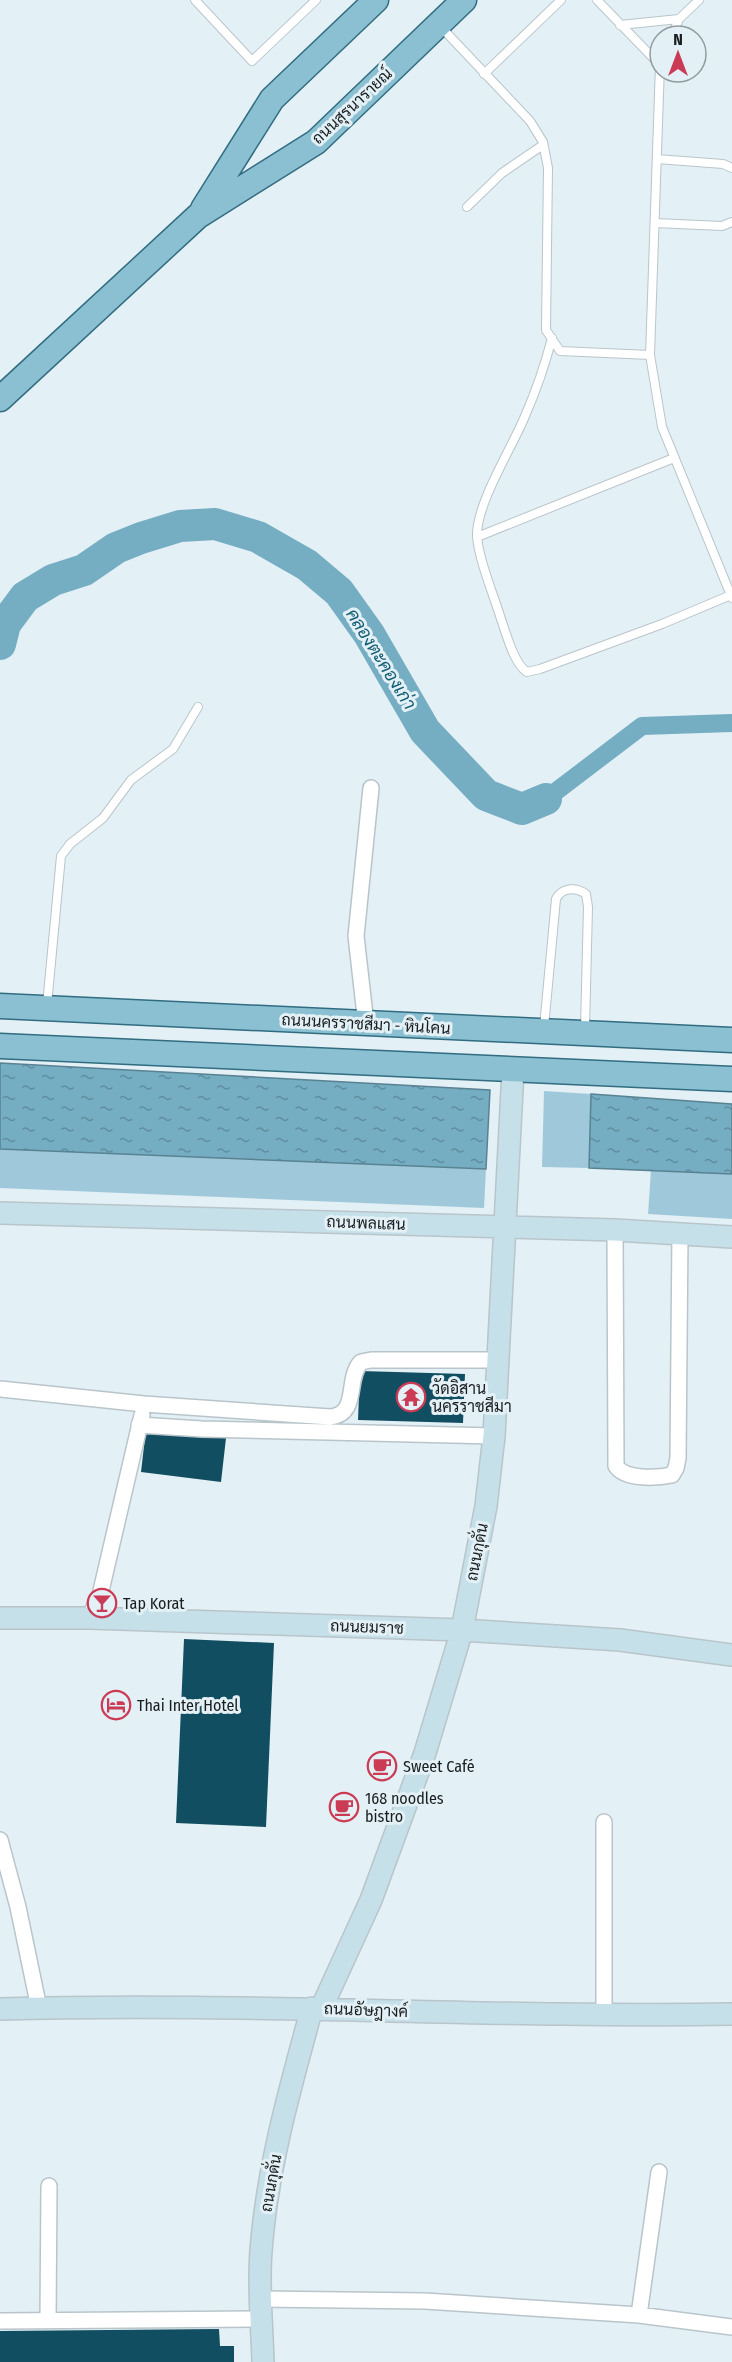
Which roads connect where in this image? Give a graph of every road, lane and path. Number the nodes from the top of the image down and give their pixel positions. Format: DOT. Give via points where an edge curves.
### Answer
graph roads {
  1 [pos="195,0"];
  2 [pos="316,0"];
  3 [pos="376,0"];
  4 [pos="464,0"];
  5 [pos="561,0"];
  6 [pos="597,0"];
  7 [pos="699,0"];
  8 [pos="679,19"];
  9 [pos="677,24"];
  10 [pos="438,25"];
  11 [pos="620,25"];
  12 [pos="648,53"];
  13 [pos="484,74"];
  14 [pos="659,84"];
  15 [pos="543,145"];
  16 [pos="657,159"];
  17 [pos="732,168"];
  18 [pos="467,207"];
  19 [pos="198,216"];
  20 [pos="732,222"];
  21 [pos="655,223"];
  22 [pos="552,338"];
  23 [pos="650,355"];
  24 [pos="0,399"];
  25 [pos="674,459"];
  26 [pos="477,537"];
  27 [pos="731,597"];
  28 [pos="198,707"];
  29 [pos="371,788"];
  30 [pos="0,1006"];
  31 [pos="46,1009"];
  32 [pos="366,1024"];
  33 [pos="515,1031"];
  34 [pos="543,1032"];
  35 [pos="585,1034"];
  36 [pos="732,1040"];
  37 [pos="0,1046"];
  38 [pos="513,1070"];
  39 [pos="732,1078"];
  40 [pos="0,1213"];
  41 [pos="506,1227"];
  42 [pos="615,1230"];
  43 [pos="680,1233"];
  44 [pos="732,1237"];
  45 [pos="497,1359"];
  46 [pos="0,1389"];
  47 [pos="144,1404"];
  48 [pos="139,1425"];
  49 [pos="494,1436"];
  50 [pos="0,1618"];
  51 [pos="89,1618"];
  52 [pos="462,1629"];
  53 [pos="732,1655"];
  54 [pos="604,1822"];
  55 [pos="0,1840"];
  56 [pos="39,2008"];
  57 [pos="316,2008"];
  58 [pos="0,2009"];
  59 [pos="732,2014"];
  60 [pos="604,2016"];
  61 [pos="659,2172"];
  62 [pos="49,2186"];
  63 [pos="261,2309"];
  64 [pos="639,2315"];
  65 [pos="0,2321"];
  66 [pos="48,2321"];
  67 [pos="732,2327"];
  68 [pos="263,2362"];
  1 -- 2 [label="lane" via="252,62"];
  3 -- 19 [label="main road, ถนนสุรนารายณ์" via="272,99"];
  4 -- 10 [label="main road, ถนนสุรนารายณ์"];
  5 -- 13 [label="lane"];
  6 -- 11 [label="lane"];
  7 -- 8 [label="lane"];
  8 -- 9 [label="lane"];
  8 -- 11 [label="lane"];
  10 -- 13 [label="lane"];
  10 -- 19 [label="main road, ถนนสุรนารายณ์" via="316,142"];
  11 -- 12 [label="lane"];
  13 -- 15 [label="lane" via="530,121"];
  14 -- 16 [label="lane"];
  15 -- 18 [label="lane" via="501,172"];
  15 -- 22 [label="lane" via="548,168 546,330"];
  16 -- 17 [label="lane"];
  16 -- 21 [label="lane"];
  19 -- 24 [label="main road, ถนนสุรนารายณ์"];
  20 -- 21 [label="lane" via="722,226"];
  21 -- 23 [label="lane"];
  22 -- 23 [label="lane" via="560,351"];
  22 -- 26 [label="lane" via="543,372 485,502"];
  23 -- 25 [label="lane" via="663,427"];
  25 -- 26 [label="lane"];
  25 -- 27 [label="lane"];
  26 -- 27 [label="lane" via="507,637 527,672"];
  28 -- 31 [label="lane" via="173,749 131,780 104,818 70,844 61,856"];
  29 -- 32 [label="street" via="356,936"];
  30 -- 31 [label="main road, ถนนนครราชสีมา - หินโคน"];
  31 -- 32 [label="main road, ถนนนครราชสีมา - หินโคน"];
  32 -- 33 [label="main road, ถนนนครราชสีมา - หินโคน"];
  33 -- 34 [label="main road, ถนนนครราชสีมา - หินโคน"];
  33 -- 38 [label="main road"];
  34 -- 35 [label="main road, ถนนนครราชสีมา - หินโคน"];
  34 -- 35 [label="lane" via="556,899 573,889 586,894 588,907"];
  35 -- 36 [label="main road, ถนนนครราชสีมา - หินโคน"];
  37 -- 38 [label="main road"];
  38 -- 39 [label="main road"];
  38 -- 41 [label="street, ถนนกุดั่น"];
  40 -- 41 [label="street, ถนนพลแสน"];
  41 -- 42 [label="street, ถนนพลแสน"];
  41 -- 45 [label="street, ถนนกุดั่น"];
  42 -- 43 [label="street, ถนนพลแสน"];
  42 -- 43 [label="street" via="616,1466 625,1473 646,1476 670,1476 676,1468"];
  43 -- 44 [label="street, ถนนพลแสน"];
  45 -- 47 [label="street" via="366,1361 357,1366 348,1407 342,1415 334,1417"];
  45 -- 49 [label="street, ถนนกุดั่น"];
  46 -- 47 [label="street"];
  47 -- 48 [label="street"];
  48 -- 49 [label="street"];
  48 -- 51 [label="street" via="99,1595"];
  49 -- 52 [label="street, ถนนกุดั่น" via="486,1506"];
  50 -- 51 [label="street, ถนนยมราช"];
  51 -- 52 [label="street, ถนนยมราช"];
  52 -- 53 [label="street, ถนนยมราช" via="620,1640"];
  52 -- 57 [label="street, ถนนกุดั่น" via="425,1753 371,1900"];
  54 -- 60 [label="street"];
  55 -- 56 [label="street"];
  56 -- 57 [label="street, ถนนอัษฎางค์"];
  56 -- 58 [label="street, ถนนอัษฎางค์"];
  57 -- 60 [label="street, ถนนอัษฎางค์"];
  57 -- 63 [label="street, ถนนกุดั่น" via="284,2111 265,2210"];
  59 -- 60 [label="street, ถนนอัษฎางค์"];
  61 -- 64 [label="street"];
  62 -- 66 [label="street"];
  63 -- 64 [label="street" via="424,2301"];
  63 -- 66 [label="street"];
  63 -- 68 [label="street, ถนนกุดั่น"];
  64 -- 67 [label="street"];
  65 -- 66 [label="street"];
}
